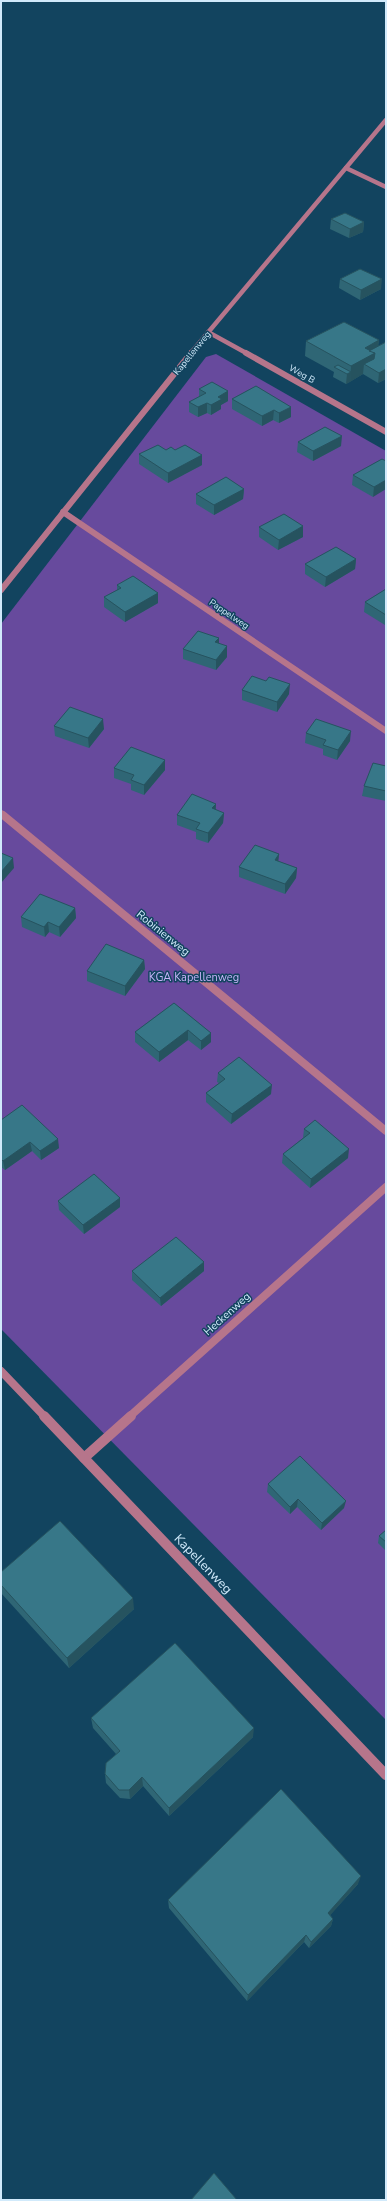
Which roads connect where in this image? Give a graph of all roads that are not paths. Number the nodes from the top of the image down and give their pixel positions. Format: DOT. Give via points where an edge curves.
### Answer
graph roads {
  1 [pos="386,120"];
  2 [pos="346,168"];
  3 [pos="386,187"];
  4 [pos="208,332"];
  5 [pos="386,432"];
  6 [pos="63,512"];
  7 [pos="1,590"];
  8 [pos="386,731"];
  9 [pos="1,813"];
  10 [pos="386,1131"];
  11 [pos="386,1188"];
  12 [pos="1,1370"];
  13 [pos="84,1458"];
  14 [pos="386,1774"];
  1 -- 2 [label="street, Kapellenweg"];
  2 -- 3 [label="street"];
  2 -- 4 [label="street, Kapellenweg"];
  4 -- 5 [label="street, Weg B"];
  4 -- 6 [label="street, Kapellenweg"];
  6 -- 7 [label="street, Kapellenweg"];
  6 -- 8 [label="street, Pappelweg"];
  9 -- 10 [label="street, Robinienweg"];
  11 -- 13 [label="street, Heckenweg"];
  12 -- 13 [label="street, Kapellenweg"];
  13 -- 14 [label="street, Kapellenweg"];
}
